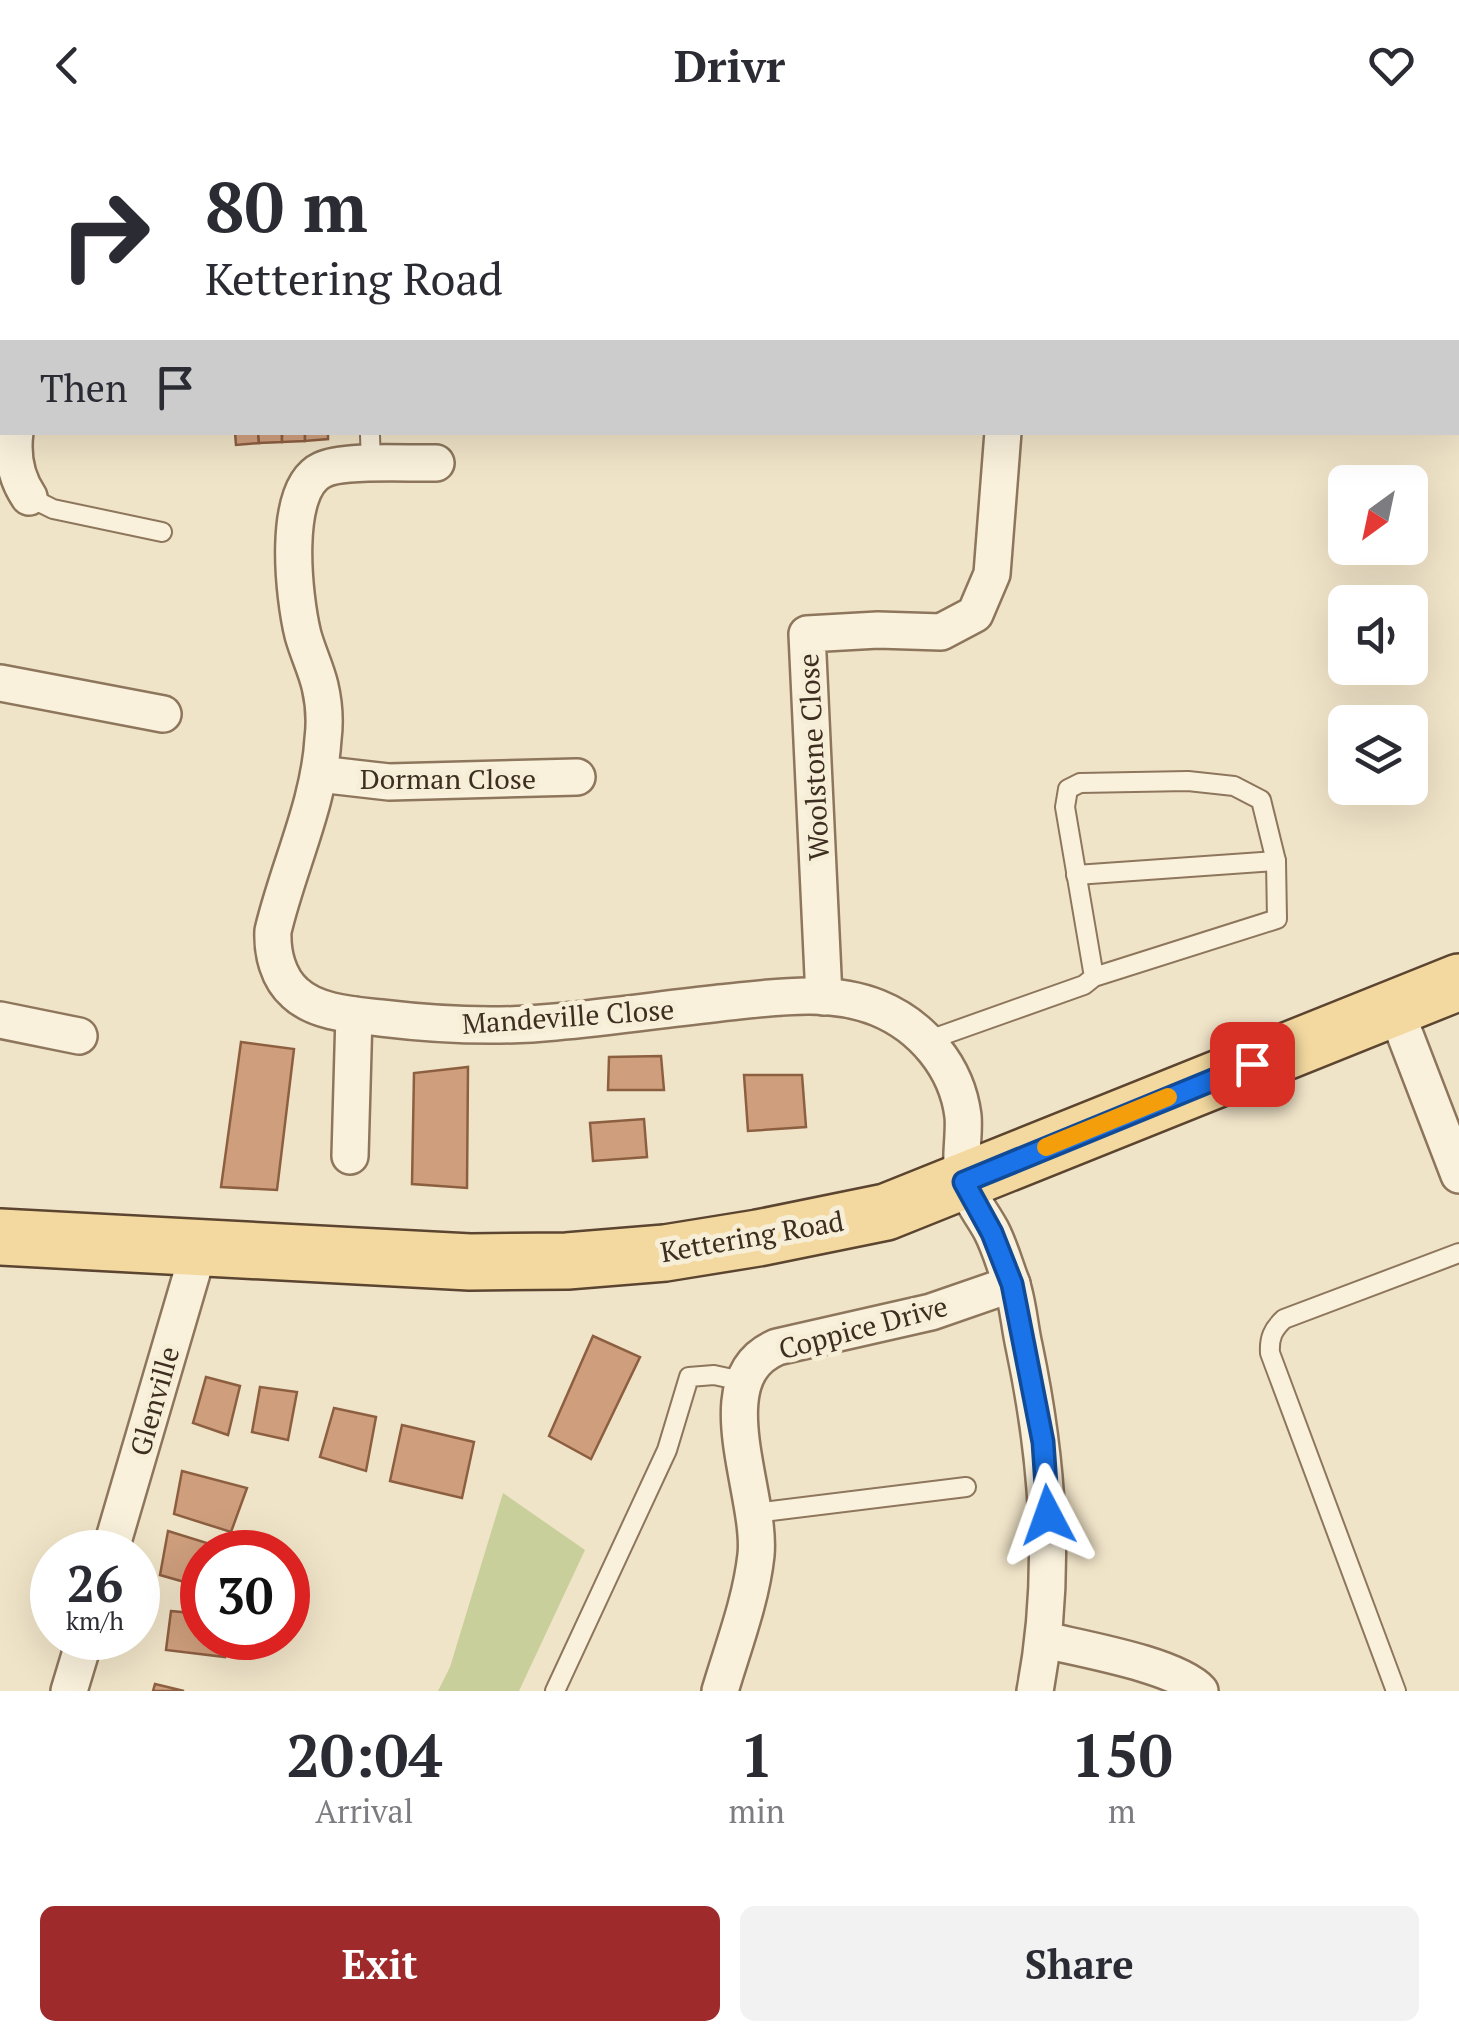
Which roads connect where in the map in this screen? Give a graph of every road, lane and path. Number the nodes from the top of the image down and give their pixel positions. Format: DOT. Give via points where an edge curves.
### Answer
graph roads {
  1 [pos="15,435"];
  2 [pos="1002,435"];
  3 [pos="436,463"];
  4 [pos="30,497"];
  5 [pos="162,532"];
  6 [pos="0,683"];
  7 [pos="164,714"];
  8 [pos="319,774"];
  9 [pos="577,777"];
  10 [pos="1276,861"];
  11 [pos="1076,876"];
  12 [pos="1094,977"];
  13 [pos="1459,982"];
  14 [pos="824,997"];
  15 [pos="1394,1006"];
  16 [pos="354,1014"];
  17 [pos="0,1020"];
  18 [pos="79,1036"];
  19 [pos="929,1040"];
  20 [pos="350,1156"];
  21 [pos="1459,1175"];
  22 [pos="964,1182"];
  23 [pos="0,1237"];
  24 [pos="199,1249"];
  25 [pos="1459,1253"];
  26 [pos="1012,1284"];
  27 [pos="742,1382"];
  28 [pos="966,1486"];
  29 [pos="755,1514"];
  30 [pos="116,1530"];
  31 [pos="1045,1640"];
  32 [pos="78,1660"];
  33 [pos="69,1691"];
  34 [pos="555,1691"];
  35 [pos="720,1691"];
  36 [pos="1035,1691"];
  37 [pos="1200,1691"];
  38 [pos="1396,1691"];
  1 -- 4 [label="street" via="20,484"];
  2 -- 14 [label="street, Woolstone Close" via="992,574 975,614 940,632 808,634"];
  3 -- 8 [label="street, Mandeville Close" via="370,450 322,470 301,493 298,604 321,688"];
  4 -- 5 [label="lane" via="53,509"];
  6 -- 7 [label="street"];
  8 -- 9 [label="street, Dorman Close" via="389,782"];
  8 -- 16 [label="street, Mandeville Close" via="272,949 298,996"];
  10 -- 11 [label="lane"];
  10 -- 11 [label="lane" via="1260,800 1234,786 1080,783 1068,789 1065,807"];
  10 -- 12 [label="lane" via="1277,919"];
  11 -- 12 [label="lane"];
  12 -- 19 [label="lane"];
  13 -- 15 [label="main road, Kettering Road"];
  14 -- 16 [label="street, Mandeville Close" via="482,1027"];
  14 -- 19 [label="street, Mandeville Close" via="876,1007"];
  15 -- 21 [label="street"];
  15 -- 22 [label="main road, Kettering Road"];
  16 -- 20 [label="street"];
  17 -- 18 [label="street"];
  19 -- 22 [label="street, Mandeville Close" via="963,1113"];
  22 -- 24 [label="main road, Kettering Road" via="886,1212 666,1254 470,1262"];
  22 -- 26 [label="street"];
  23 -- 24 [label="main road, Kettering Road"];
  24 -- 30 [label="street, Glenville"];
  25 -- 38 [label="lane" via="1284,1319 1270,1342"];
  26 -- 27 [label="street, Coppice Drive" via="930,1312 778,1347 754,1362"];
  26 -- 31 [label="street" via="1043,1442"];
  27 -- 29 [label="street" via="739,1413"];
  27 -- 34 [label="lane" via="689,1377 667,1450"];
  28 -- 29 [label="lane"];
  29 -- 35 [label="street" via="750,1591"];
  31 -- 36 [label="street"];
  31 -- 37 [label="street" via="1156,1668"];
  32 -- 33 [label="street"];
}
